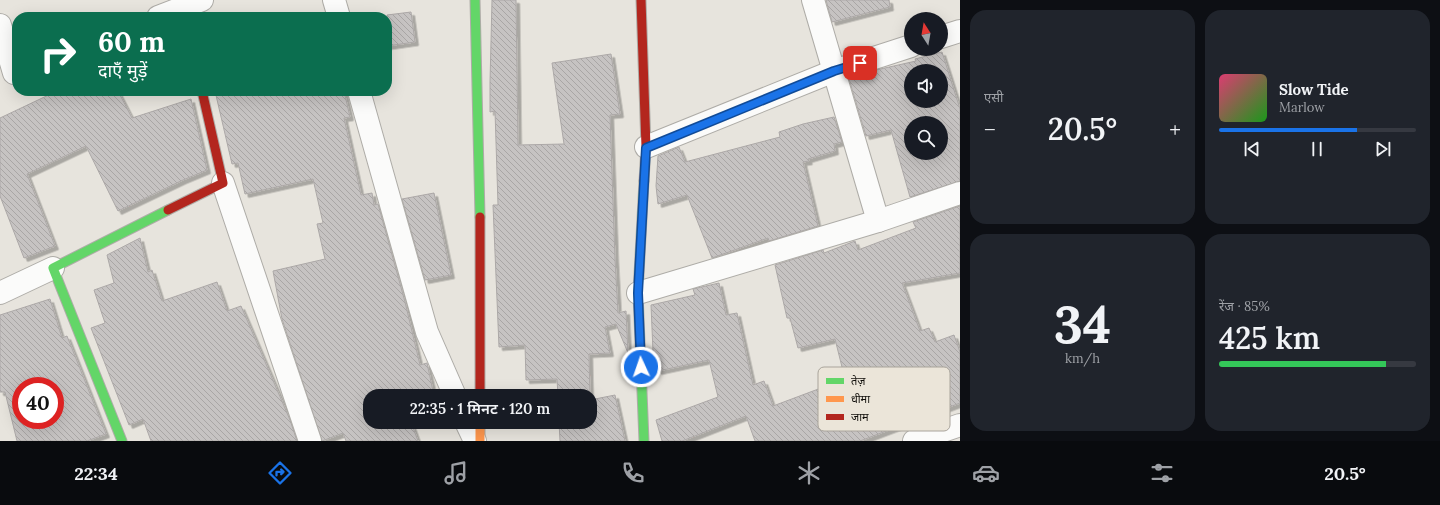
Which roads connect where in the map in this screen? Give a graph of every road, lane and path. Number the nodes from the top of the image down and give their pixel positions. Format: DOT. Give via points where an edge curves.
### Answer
graph roads {
  1 [pos="334,0"];
  2 [pos="475,0"];
  3 [pos="641,0"];
  4 [pos="813,0"];
  5 [pos="188,6"];
  6 [pos="172,12"];
  7 [pos="338,12"];
  8 [pos="0,25"];
  9 [pos="960,31"];
  10 [pos="948,35"];
  11 [pos="904,48"];
  12 [pos="834,71"];
  13 [pos="10,76"];
  14 [pos="203,96"];
  15 [pos="360,96"];
  16 [pos="646,148"];
  17 [pos="223,183"];
  18 [pos="960,193"];
  19 [pos="878,221"];
  20 [pos="53,268"];
  21 [pos="0,293"];
  22 [pos="638,293"];
  23 [pos="452,389"];
  24 [pos="480,389"];
  25 [pos="960,424"];
  26 [pos="950,428"];
  27 [pos="469,429"];
  28 [pos="480,429"];
  29 [pos="941,431"];
  30 [pos="122,441"];
  31 [pos="310,441"];
  32 [pos="475,441"];
  33 [pos="480,441"];
  34 [pos="644,441"];
  35 [pos="914,441"];
  1 -- 7 [label="street"];
  2 -- 24 [label="street" via="480,187"];
  3 -- 16 [label="street"];
  4 -- 12 [label="street"];
  5 -- 6 [label="street"];
  8 -- 13 [label="street"];
  9 -- 10 [label="street"];
  11 -- 12 [label="street"];
  12 -- 16 [label="street"];
  12 -- 19 [label="street"];
  14 -- 17 [label="street"];
  15 -- 23 [label="street" via="426,332"];
  16 -- 22 [label="street"];
  17 -- 20 [label="street"];
  17 -- 31 [label="street"];
  18 -- 19 [label="street"];
  19 -- 22 [label="street"];
  20 -- 21 [label="street"];
  20 -- 30 [label="street"];
  22 -- 34 [label="street"];
  25 -- 26 [label="street"];
  27 -- 32 [label="street"];
  28 -- 33 [label="street"];
  29 -- 35 [label="street"];
}
